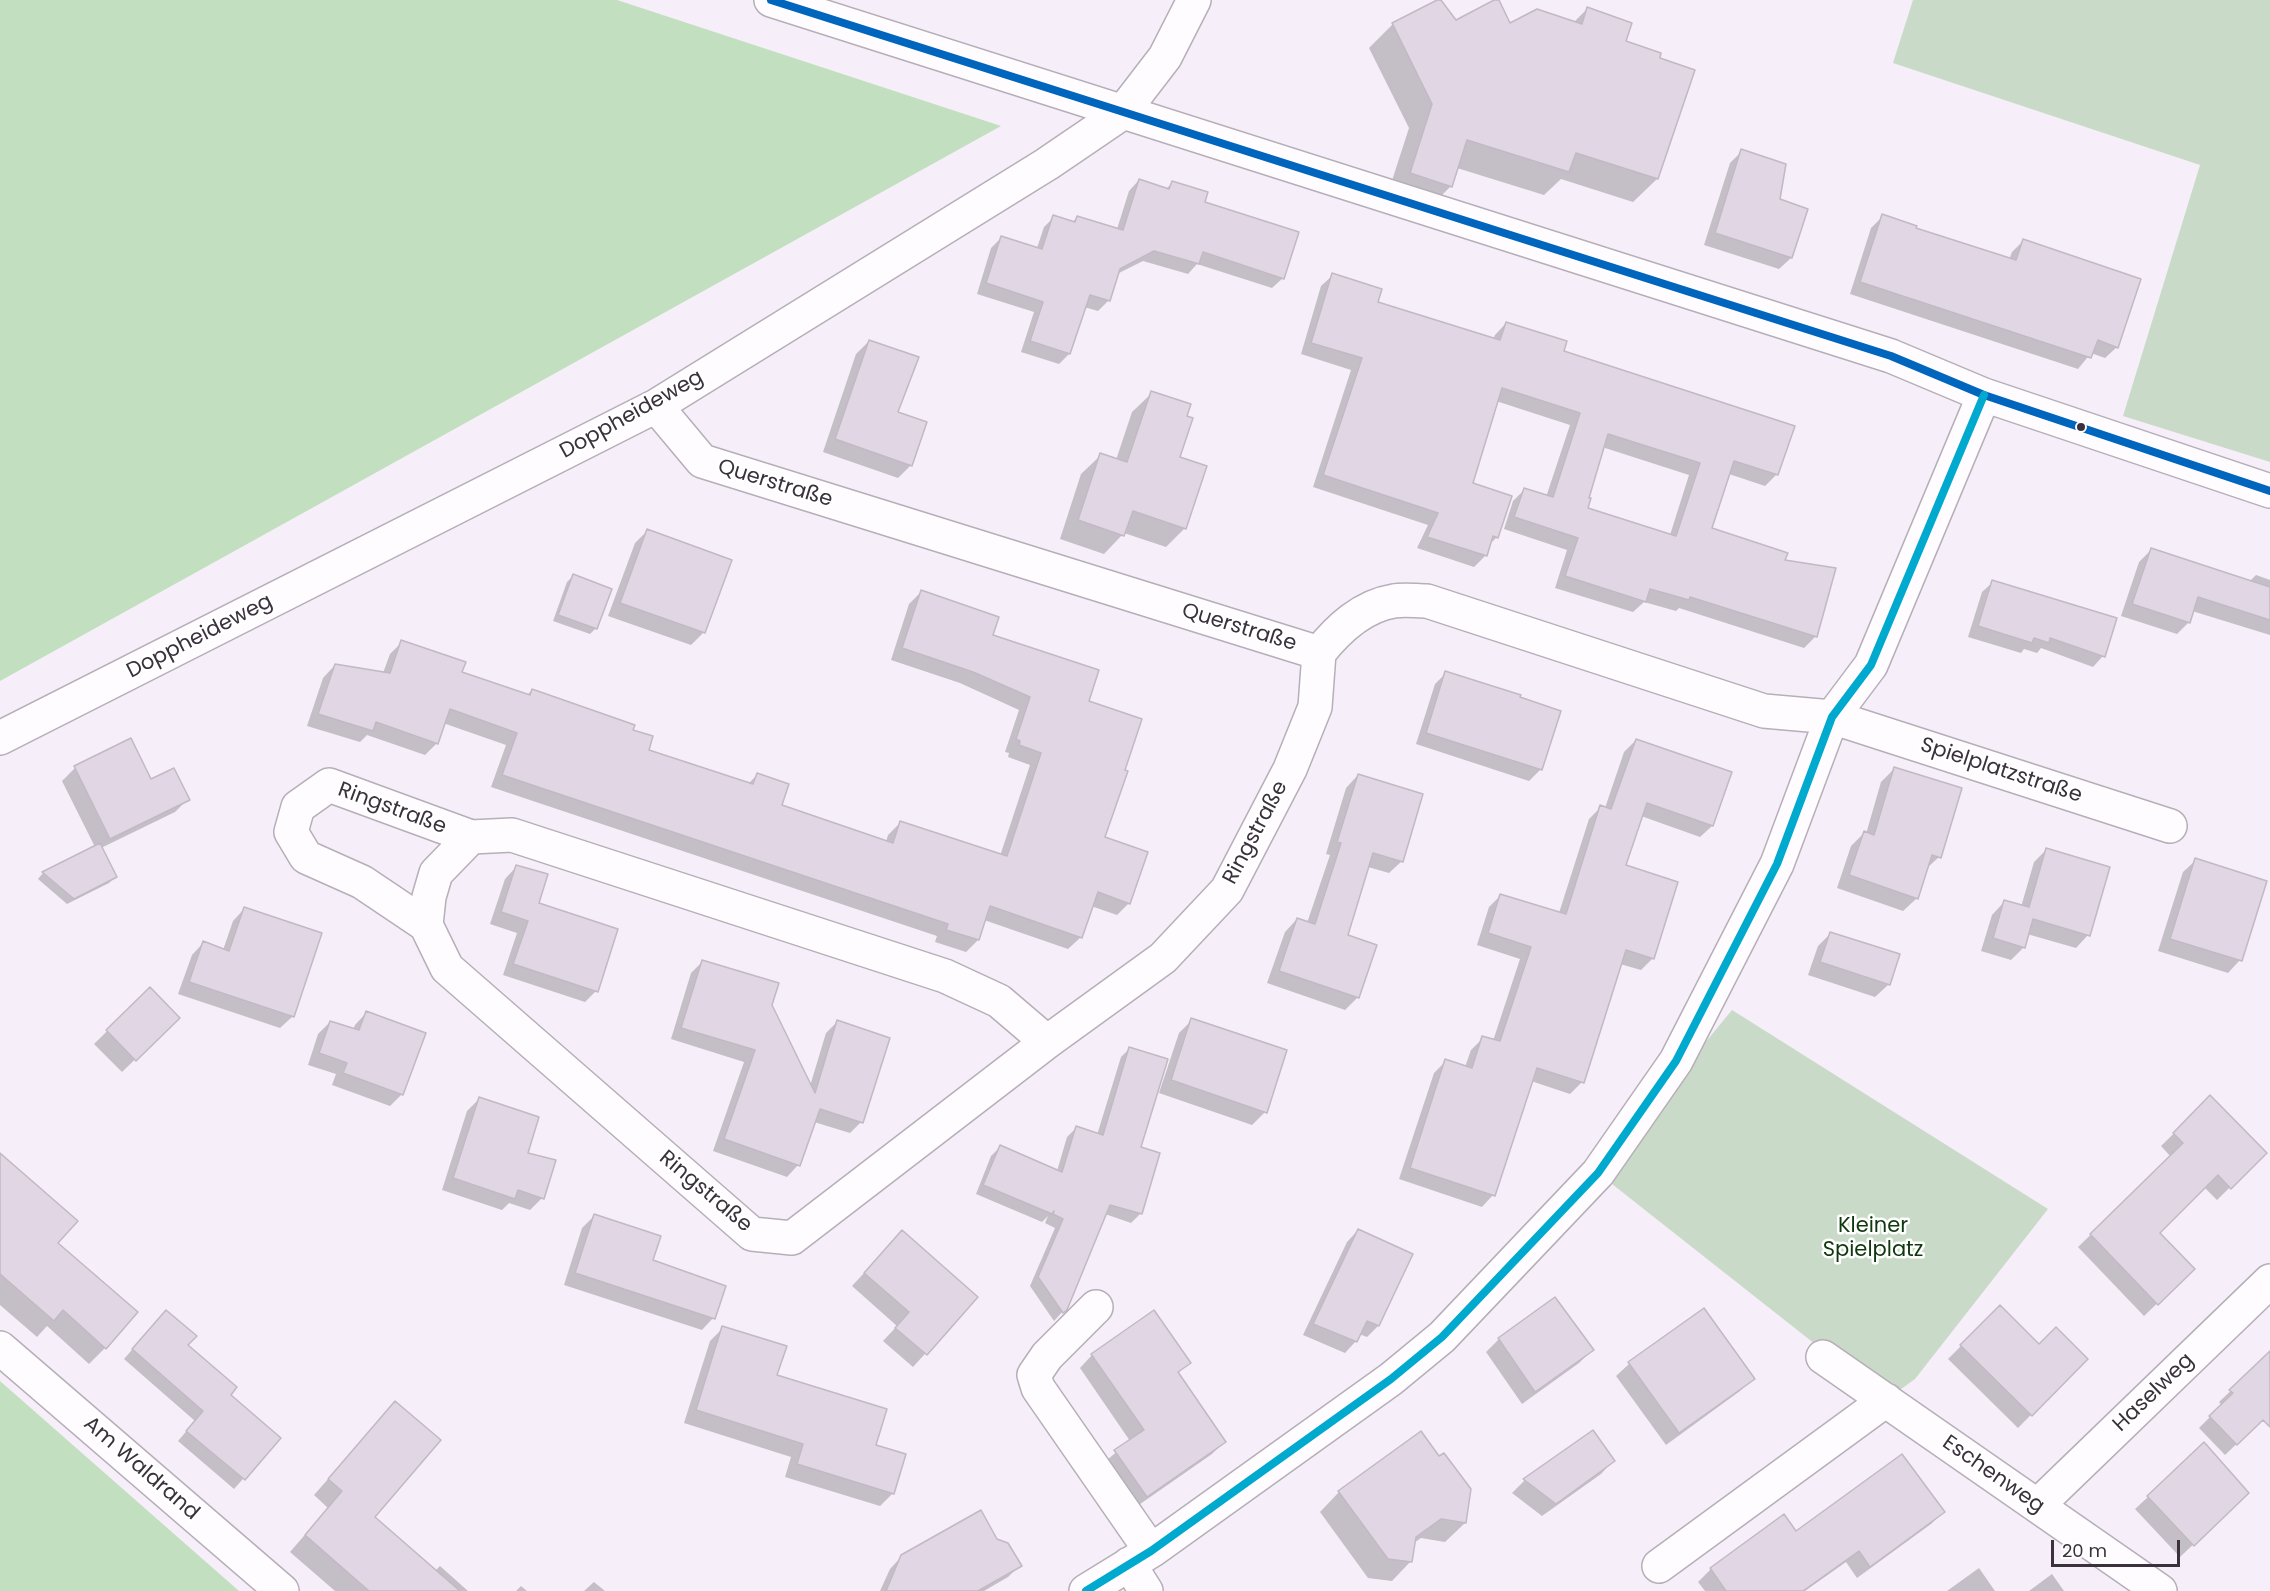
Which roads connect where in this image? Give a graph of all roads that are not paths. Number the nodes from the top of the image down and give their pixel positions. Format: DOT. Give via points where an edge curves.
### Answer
graph roads {
  1 [pos="771,0"];
  2 [pos="1194,0"];
  3 [pos="1122,113"];
  4 [pos="1984,394"];
  5 [pos="656,406"];
  6 [pos="2270,491"];
  7 [pos="1319,653"];
  8 [pos="1832,717"];
  9 [pos="0,738"];
  10 [pos="2170,826"];
  11 [pos="471,837"];
  12 [pos="426,925"];
  13 [pos="1047,1042"];
  14 [pos="2270,1281"];
  15 [pos="1096,1307"];
  16 [pos="0,1348"];
  17 [pos="1823,1357"];
  18 [pos="1886,1400"];
  19 [pos="2038,1505"];
  20 [pos="1140,1557"];
  21 [pos="1659,1566"];
  22 [pos="282,1591"];
  23 [pos="1086,1591"];
  24 [pos="1146,1591"];
  25 [pos="2160,1591"];
  1 -- 3 [label="street"];
  2 -- 3 [label="street, Doppheideweg" via="1165,57"];
  3 -- 4 [label="street" via="1891,356"];
  3 -- 5 [label="street, Doppheideweg" via="1047,164"];
  4 -- 6 [label="street"];
  4 -- 8 [label="street" via="1871,665"];
  5 -- 7 [label="street, Querstraße" via="702,461"];
  5 -- 9 [label="street, Doppheideweg"];
  7 -- 8 [label="street, Querstraße" via="1358,614 1394,600 1426,601 1764,711"];
  7 -- 13 [label="street, Ringstraße" via="1315,707 1290,770 1227,890 1163,958"];
  8 -- 10 [label="street, Spielplatzstraße"];
  8 -- 20 [label="street" via="1777,864 1676,1061 1598,1173 1442,1337 1391,1379"];
  11 -- 12 [label="street, Ringstraße" via="436,873"];
  11 -- 12 [label="street, Ringstraße" via="328,785 298,807 291,832 306,858 362,882"];
  11 -- 13 [label="street, Ringstraße" via="512,835 945,976 999,1001"];
  12 -- 13 [label="street, Ringstraße" via="447,968 752,1234 792,1238"];
  14 -- 19 [label="street, Haselweg"];
  15 -- 20 [label="street" via="1047,1356 1034,1375 1038,1388"];
  16 -- 22 [label="street, Am Waldrand"];
  17 -- 18 [label="street, Eschenweg"];
  18 -- 19 [label="street, Eschenweg"];
  18 -- 21 [label="street"];
  19 -- 25 [label="street, Eschenweg"];
  20 -- 23 [label="street"];
  20 -- 24 [label="street"];
}
